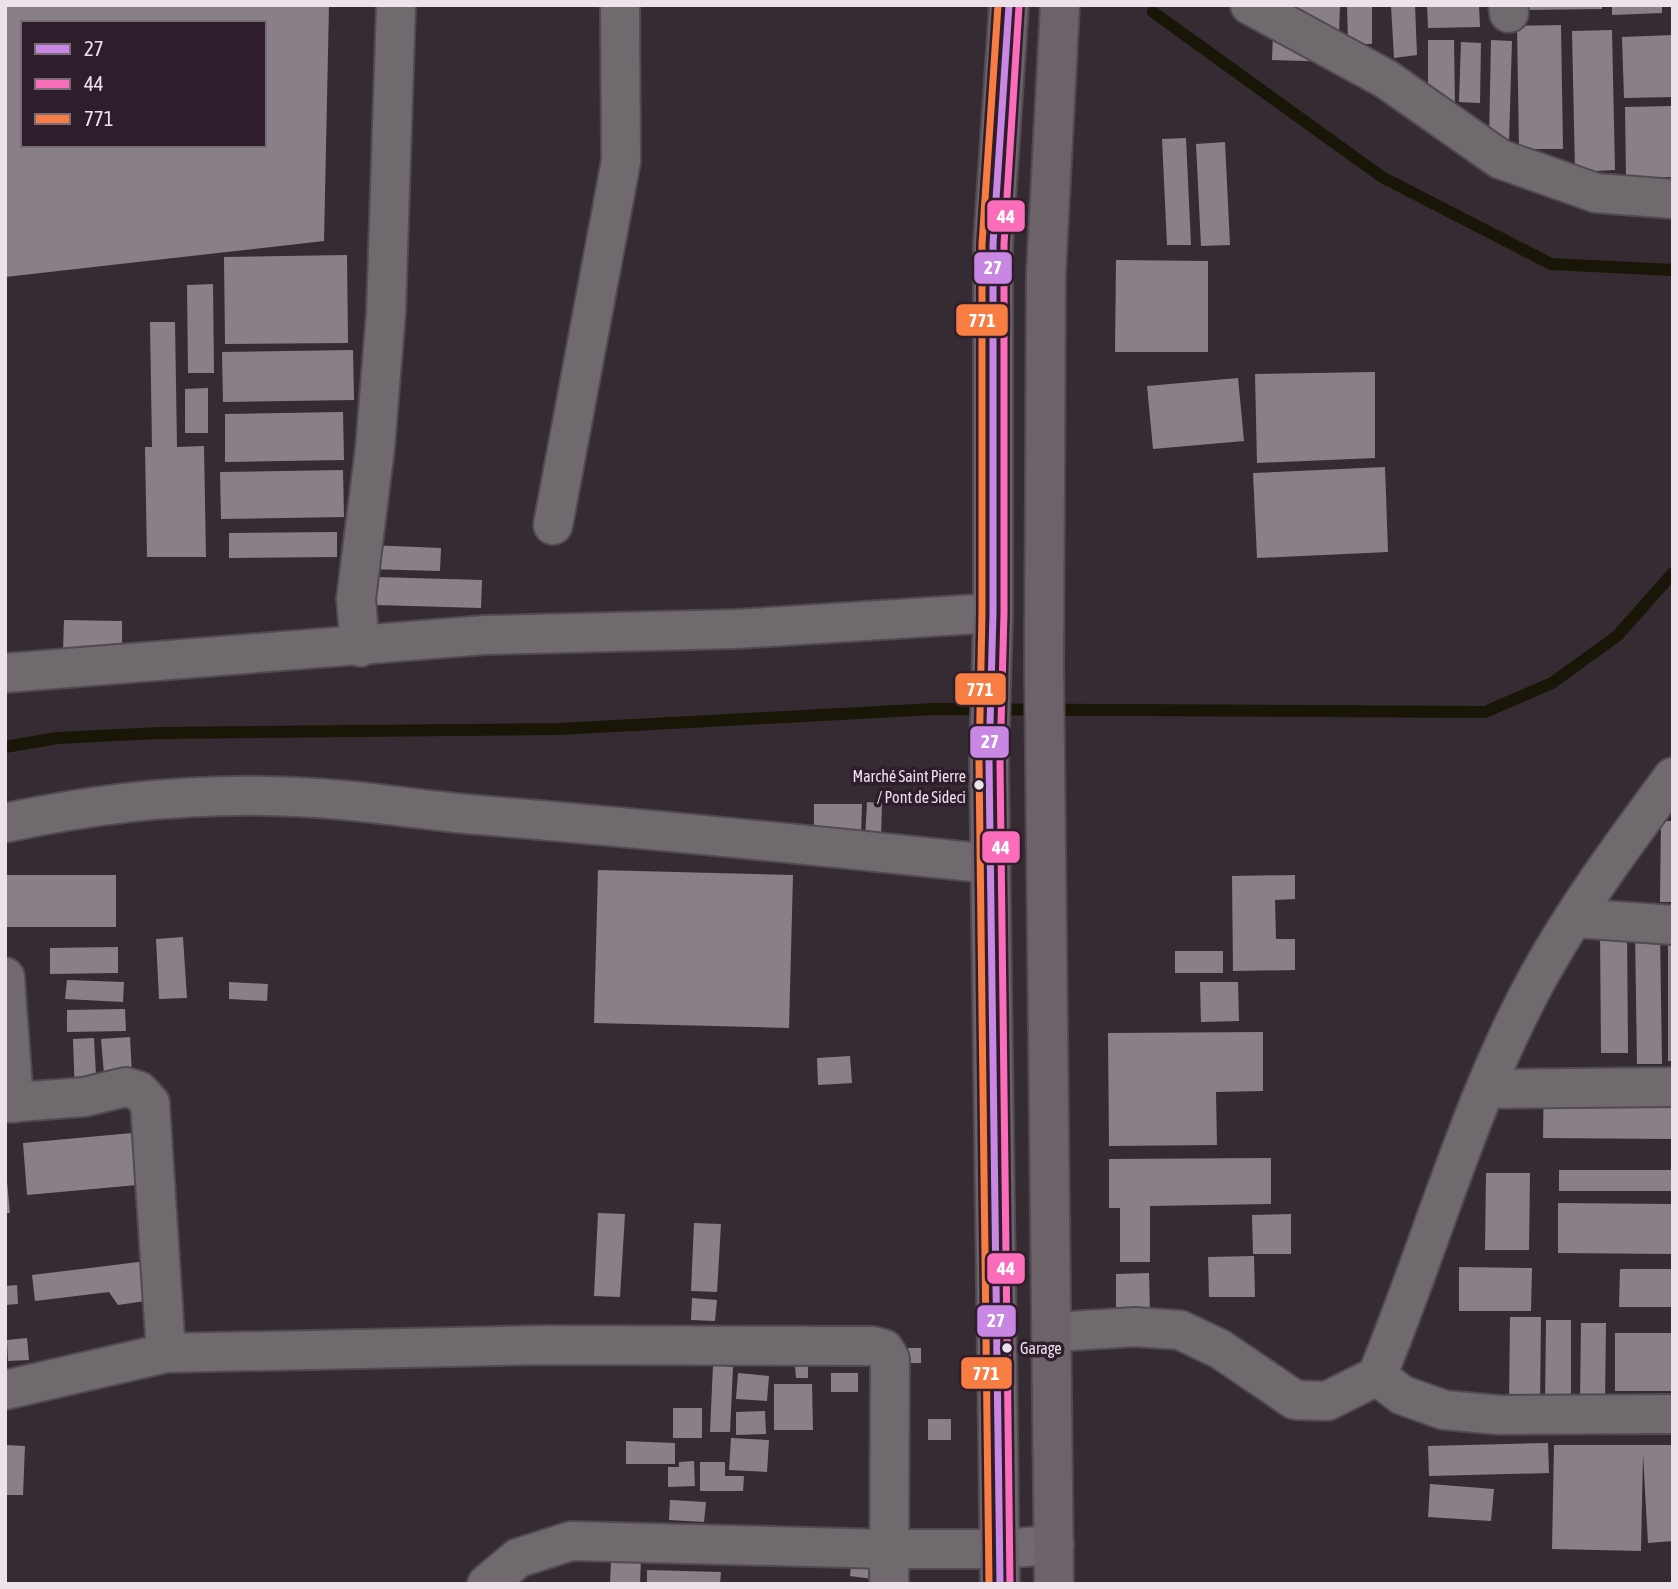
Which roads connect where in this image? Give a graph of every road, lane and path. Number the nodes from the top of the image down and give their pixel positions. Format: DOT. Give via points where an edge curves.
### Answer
graph roads {
  1 [pos="396,5"];
  2 [pos="620,5"];
  3 [pos="1009,5"];
  4 [pos="1060,5"];
  5 [pos="1250,5"];
  6 [pos="1673,199"];
  7 [pos="553,524"];
  8 [pos="993,612"];
  9 [pos="360,647"];
  10 [pos="5,673"];
  11 [pos="1673,777"];
  12 [pos="5,823"];
  13 [pos="991,864"];
  14 [pos="1575,918"];
  15 [pos="1673,925"];
  16 [pos="5,977"];
  17 [pos="1673,1087"];
  18 [pos="1486,1089"];
  19 [pos="10,1103"];
  20 [pos="1053,1332"];
  21 [pos="166,1353"];
  22 [pos="1377,1377"];
  23 [pos="5,1390"];
  24 [pos="1673,1413"];
  25 [pos="1054,1545"];
  26 [pos="889,1567"];
  27 [pos="1000,1567"];
  28 [pos="487,1584"];
  29 [pos="1054,1584"];
  1 -- 9 [label="street" via="386,312 356,599"];
  2 -- 7 [label="street" via="621,161"];
  3 -- 8 [label="main road" via="993,244"];
  4 -- 20 [label="main road" via="1046,274 1044,762"];
  5 -- 6 [label="street" via="1386,79 1500,159 1596,193"];
  8 -- 9 [label="street" via="736,629 485,635"];
  8 -- 13 [label="main road"];
  9 -- 10 [label="street"];
  11 -- 14 [label="street"];
  12 -- 13 [label="street" via="65,810 183,798 316,798"];
  13 -- 27 [label="main road"];
  14 -- 15 [label="street"];
  14 -- 18 [label="street" via="1537,979"];
  16 -- 19 [label="street"];
  17 -- 18 [label="street"];
  18 -- 22 [label="street"];
  19 -- 21 [label="street" via="84,1097 126,1087 139,1091 150,1103"];
  20 -- 22 [label="street" via="1135,1326 1180,1330 1220,1349 1295,1400 1328,1401"];
  20 -- 25 [label="main road"];
  21 -- 23 [label="street"];
  21 -- 26 [label="street" via="546,1345 884,1349 890,1359"];
  22 -- 24 [label="street" via="1402,1395 1444,1410 1500,1415"];
  25 -- 27 [label="street"];
  25 -- 29 [label="main road"];
  26 -- 27 [label="street"];
  26 -- 28 [label="street" via="571,1541 518,1558"];
}
